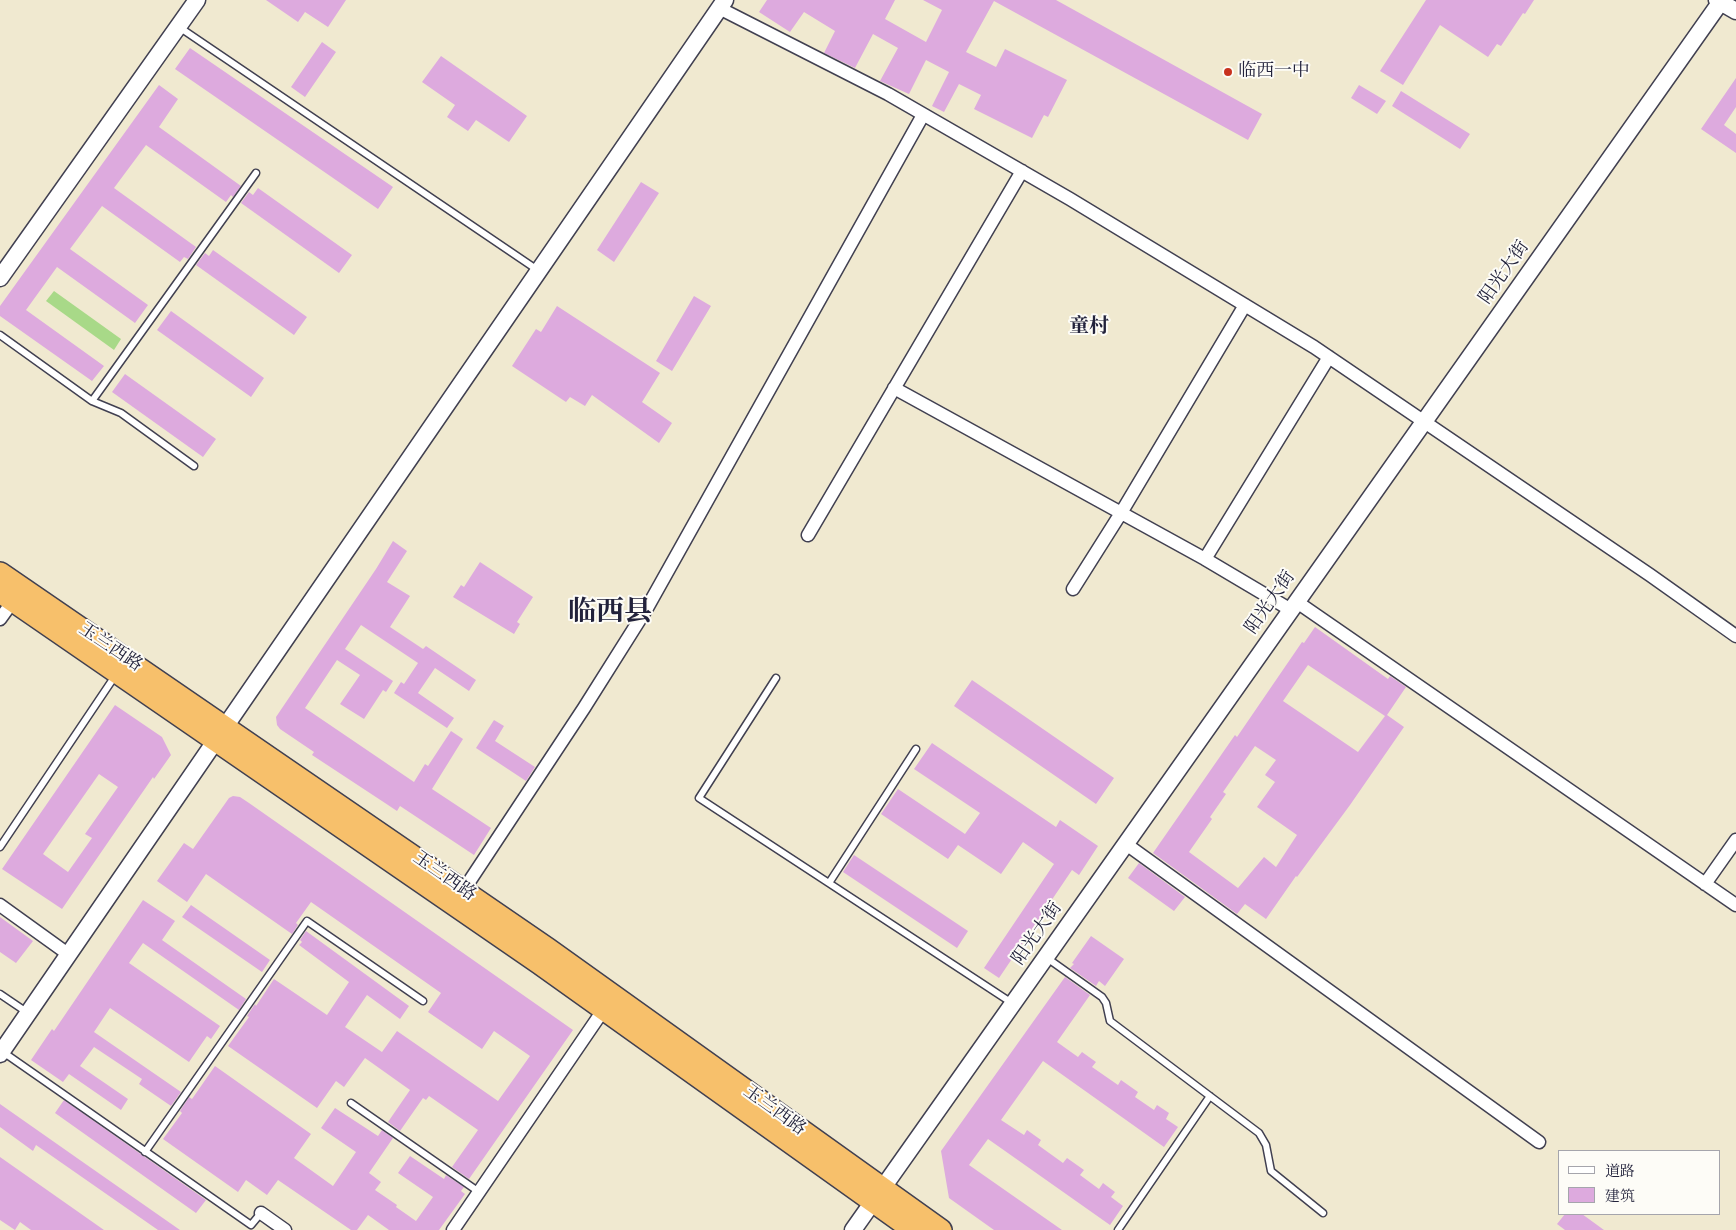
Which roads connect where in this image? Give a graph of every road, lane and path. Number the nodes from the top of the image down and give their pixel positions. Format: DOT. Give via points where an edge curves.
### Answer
graph roads {
  1 [pos="197,0"];
  2 [pos="1720,1"];
  3 [pos="722,4"];
  4 [pos="1736,11"];
  5 [pos="178,26"];
  6 [pos="924,115"];
  7 [pos="1022,171"];
  8 [pos="256,173"];
  9 [pos="539,271"];
  10 [pos="0,278"];
  11 [pos="1245,305"];
  12 [pos="0,335"];
  13 [pos="1329,357"];
  14 [pos="894,388"];
  15 [pos="92,401"];
  16 [pos="1425,421"];
  17 [pos="194,466"];
  18 [pos="1121,513"];
  19 [pos="808,535"];
  20 [pos="1205,559"];
  21 [pos="0,573"];
  22 [pos="1073,589"];
  23 [pos="6,597"];
  24 [pos="1294,606"];
  25 [pos="0,619"];
  26 [pos="1736,636"];
  27 [pos="117,673"];
  28 [pos="776,678"];
  29 [pos="220,734"];
  30 [pos="916,748"];
  31 [pos="1736,840"];
  32 [pos="1126,844"];
  33 [pos="0,847"];
  34 [pos="829,883"];
  35 [pos="1705,884"];
  36 [pos="463,891"];
  37 [pos="0,905"];
  38 [pos="1736,905"];
  39 [pos="68,954"];
  40 [pos="1046,957"];
  41 [pos="0,994"];
  42 [pos="423,1001"];
  43 [pos="1013,1004"];
  44 [pos="604,1009"];
  45 [pos="28,1013"];
  46 [pos="1,1052"];
  47 [pos="1210,1096"];
  48 [pos="351,1103"];
  49 [pos="1539,1142"];
  50 [pos="145,1152"];
  51 [pos="479,1192"];
  52 [pos="878,1195"];
  53 [pos="261,1213"];
  54 [pos="1323,1213"];
  55 [pos="285,1230"];
  56 [pos="453,1230"];
  57 [pos="853,1230"];
  58 [pos="913,1230"];
  59 [pos="941,1230"];
  60 [pos="1118,1230"];
  1 -- 5 [label="street"];
  2 -- 4 [label="street"];
  2 -- 16 [label="street, 阳光大街"];
  3 -- 6 [label="street"];
  3 -- 9 [label="street"];
  5 -- 9 [label="lane"];
  5 -- 10 [label="street"];
  6 -- 7 [label="street"];
  6 -- 36 [label="street" via="647,608"];
  7 -- 11 [label="street"];
  7 -- 14 [label="street"];
  8 -- 15 [label="lane"];
  9 -- 29 [label="street"];
  11 -- 13 [label="street"];
  11 -- 18 [label="street"];
  12 -- 15 [label="lane"];
  13 -- 16 [label="street"];
  13 -- 20 [label="street"];
  14 -- 18 [label="street"];
  14 -- 19 [label="street"];
  15 -- 17 [label="lane" via="121,413"];
  16 -- 24 [label="street, 阳光大街"];
  16 -- 26 [label="street"];
  18 -- 20 [label="street"];
  18 -- 22 [label="street"];
  20 -- 24 [label="street"];
  21 -- 29 [label="highway, 玉兰西路"];
  23 -- 25 [label="street"];
  23 -- 27 [label="highway, 玉兰西路"];
  24 -- 32 [label="street, 阳光大街"];
  24 -- 35 [label="street"];
  27 -- 29 [label="highway, 玉兰西路"];
  27 -- 33 [label="lane"];
  28 -- 34 [label="lane" via="699,798"];
  29 -- 36 [label="highway, 玉兰西路"];
  29 -- 39 [label="street"];
  29 -- 44 [label="highway, 玉兰西路"];
  30 -- 34 [label="lane"];
  31 -- 35 [label="street"];
  32 -- 40 [label="street, 阳光大街"];
  32 -- 49 [label="street"];
  34 -- 43 [label="lane"];
  35 -- 38 [label="street"];
  36 -- 52 [label="highway, 玉兰西路" via="556,955"];
  37 -- 39 [label="street"];
  39 -- 45 [label="street"];
  40 -- 43 [label="street, 阳光大街"];
  40 -- 47 [label="lane" via="1102,997 1110,1021"];
  41 -- 45 [label="lane"];
  42 -- 50 [label="lane" via="307,921"];
  43 -- 52 [label="street, 阳光大街"];
  44 -- 51 [label="street"];
  44 -- 52 [label="highway, 玉兰西路"];
  45 -- 46 [label="street"];
  46 -- 50 [label="lane"];
  47 -- 54 [label="lane" via="1259,1133 1266,1145 1271,1171"];
  47 -- 60 [label="lane"];
  48 -- 51 [label="lane"];
  50 -- 53 [label="lane" via="251,1225"];
  51 -- 56 [label="street"];
  52 -- 57 [label="street, 阳光大街"];
  52 -- 58 [label="highway"];
  52 -- 59 [label="highway"];
  53 -- 55 [label="street"];
}
